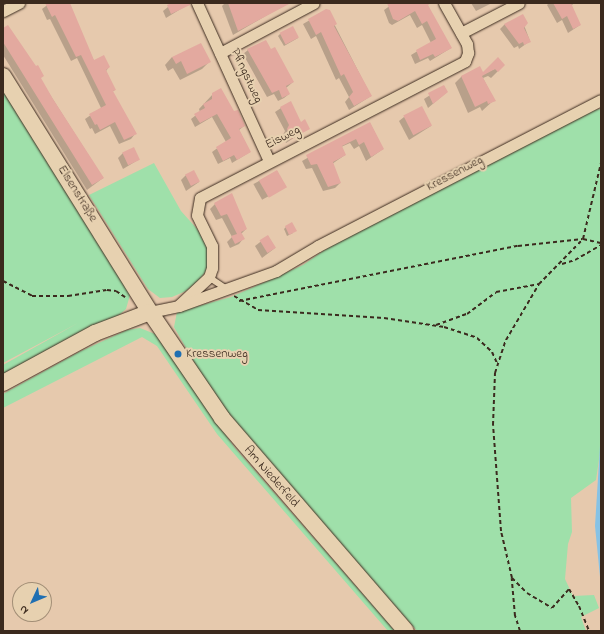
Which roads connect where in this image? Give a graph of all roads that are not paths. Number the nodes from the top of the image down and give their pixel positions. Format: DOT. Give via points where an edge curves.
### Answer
graph roads {
  1 [pos="19,3"];
  2 [pos="197,3"];
  3 [pos="314,3"];
  4 [pos="444,3"];
  5 [pos="519,3"];
  6 [pos="3,11"];
  7 [pos="461,33"];
  8 [pos="220,54"];
  9 [pos="3,76"];
  10 [pos="601,100"];
  11 [pos="269,161"];
  12 [pos="209,277"];
  13 [pos="227,289"];
  14 [pos="179,306"];
  15 [pos="150,312"];
  16 [pos="3,383"];
  17 [pos="406,631"];
  1 -- 6 [label="street"];
  2 -- 8 [label="street, Pfingstweg"];
  3 -- 8 [label="street"];
  4 -- 7 [label="street"];
  5 -- 7 [label="street"];
  7 -- 11 [label="street, Eisweg" via="467,44 468,53 465,61"];
  8 -- 11 [label="street, Pfingstweg"];
  9 -- 15 [label="street, Elsenstraße"];
  10 -- 13 [label="street, Kressenweg" via="318,246 276,271"];
  11 -- 12 [label="street, Eisweg" via="200,198 197,215 212,246 214,258"];
  12 -- 13 [label="lane"];
  12 -- 14 [label="street"];
  13 -- 14 [label="street, Kressenweg"];
  14 -- 15 [label="street, Kressenweg"];
  15 -- 16 [label="street, Kressenweg" via="95,333"];
  15 -- 17 [label="street, Am Niederfeld" via="222,418 247,450"];
}
